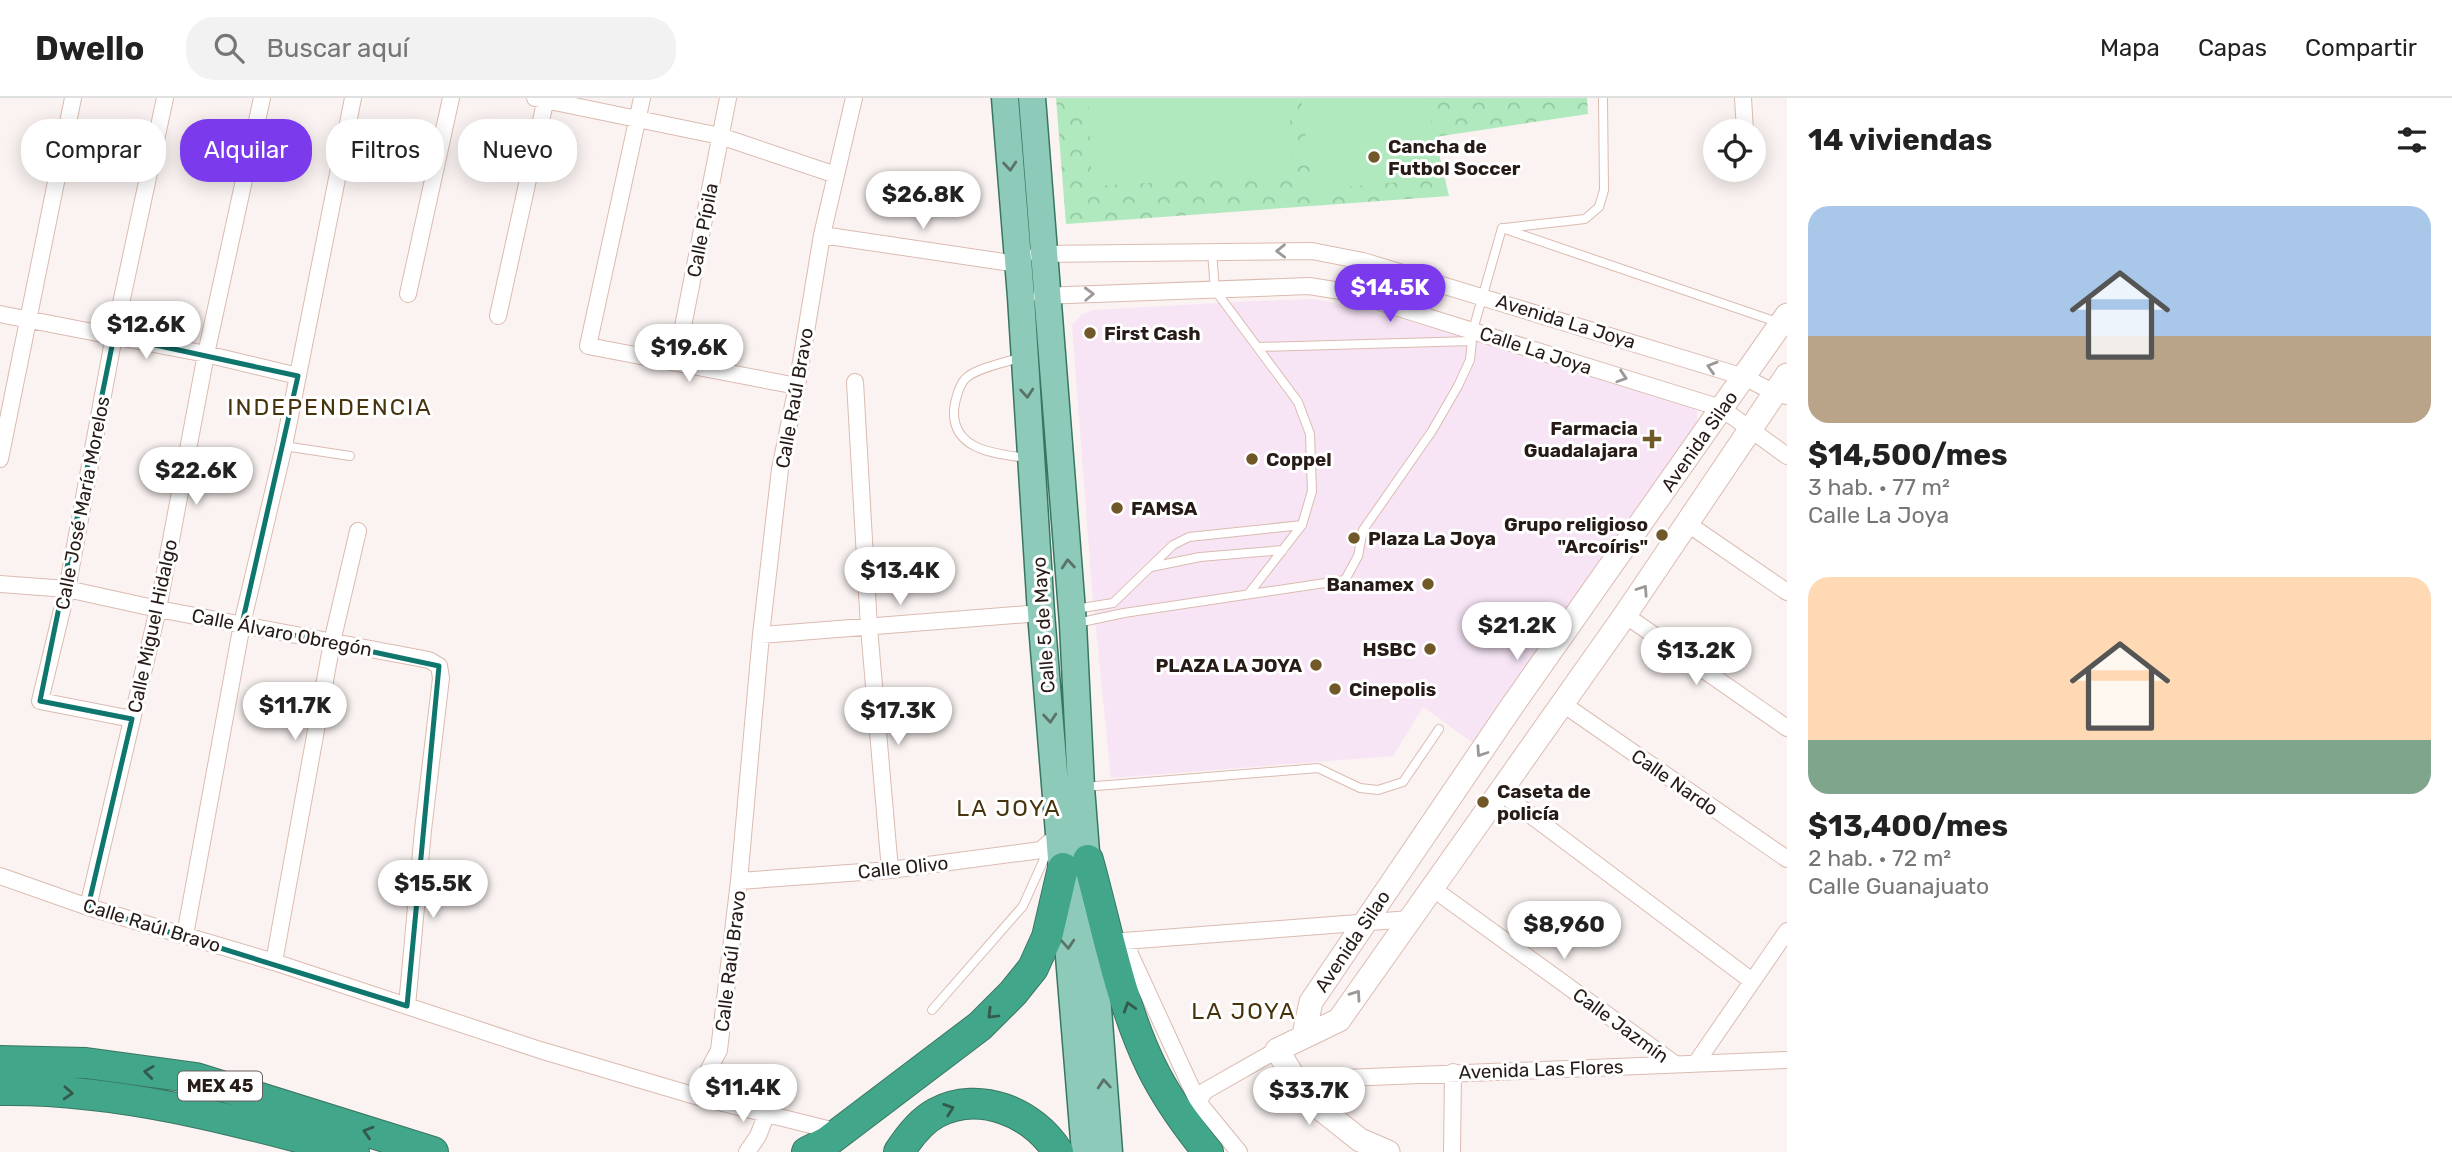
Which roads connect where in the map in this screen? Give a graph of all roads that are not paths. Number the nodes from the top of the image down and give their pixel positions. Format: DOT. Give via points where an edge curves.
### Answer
graph roads {
  1 [pos="73,98"];
  2 [pos="165,98"];
  3 [pos="262,98"];
  4 [pos="353,98"];
  5 [pos="451,98"];
  6 [pos="642,98"];
  7 [pos="727,98"];
  8 [pos="854,98"];
  9 [pos="1005,98"];
  10 [pos="1032,98"];
  11 [pos="1603,98"];
  12 [pos="1748,98"];
  13 [pos="542,99"];
  14 [pos="637,118"];
  15 [pos="1746,119"];
  16 [pos="720,136"];
  17 [pos="836,175"];
  18 [pos="1502,228"];
  19 [pos="822,235"];
  20 [pos="1212,252"];
  21 [pos="1026,257"];
  22 [pos="1215,290"];
  23 [pos="408,294"];
  24 [pos="1483,295"];
  25 [pos="1034,296"];
  26 [pos="0,314"];
  27 [pos="498,316"];
  28 [pos="1785,318"];
  29 [pos="28,319"];
  30 [pos="1472,335"];
  31 [pos="114,336"];
  32 [pos="1258,347"];
  33 [pos="206,354"];
  34 [pos="1025,356"];
  35 [pos="676,362"];
  36 [pos="298,376"];
  37 [pos="1744,377"];
  38 [pos="855,382"];
  39 [pos="797,386"];
  40 [pos="1783,388"];
  41 [pos="1721,408"];
  42 [pos="1750,431"];
  43 [pos="284,446"];
  44 [pos="350,456"];
  45 [pos="1787,456"];
  46 [pos="1031,458"];
  47 [pos="0,459"];
  48 [pos="1688,524"];
  49 [pos="1302,525"];
  50 [pos="358,531"];
  51 [pos="1283,550"];
  52 [pos="1151,567"];
  53 [pos="0,584"];
  54 [pos="67,589"];
  55 [pos="1250,592"];
  56 [pos="1787,592"];
  57 [pos="158,609"];
  58 [pos="1041,613"];
  59 [pos="1625,615"];
  60 [pos="1072,617"];
  61 [pos="242,624"];
  62 [pos="869,628"];
  63 [pos="761,635"];
  64 [pos="332,642"];
  65 [pos="1563,704"];
  66 [pos="1510,709"];
  67 [pos="132,719"];
  68 [pos="1787,728"];
  69 [pos="1440,729"];
  70 [pos="1543,732"];
  71 [pos="1081,787"];
  72 [pos="1500,792"];
  73 [pos="1066,851"];
  74 [pos="1787,859"];
  75 [pos="890,870"];
  76 [pos="0,876"];
  77 [pos="739,881"];
  78 [pos="1432,888"];
  79 [pos="88,907"];
  80 [pos="1410,919"];
  81 [pos="1367,921"];
  82 [pos="1787,931"];
  83 [pos="186,935"];
  84 [pos="1117,941"];
  85 [pos="274,962"];
  86 [pos="1752,981"];
  87 [pos="407,1006"];
  88 [pos="932,1010"];
  89 [pos="1304,1035"];
  90 [pos="1277,1050"];
  91 [pos="1787,1060"];
  92 [pos="0,1061"];
  93 [pos="1696,1063"];
  94 [pos="1675,1064"];
  95 [pos="1453,1072"];
  96 [pos="1296,1080"];
  97 [pos="0,1090"];
  98 [pos="699,1097"];
  99 [pos="1198,1102"];
  100 [pos="768,1113"];
  101 [pos="217,1118"];
  102 [pos="839,1132"];
  103 [pos="321,1152"];
  104 [pos="354,1152"];
  105 [pos="433,1152"];
  106 [pos="747,1152"];
  107 [pos="807,1152"];
  108 [pos="899,1152"];
  109 [pos="1058,1152"];
  110 [pos="1085,1152"];
  111 [pos="1109,1152"];
  112 [pos="1208,1152"];
  113 [pos="1239,1152"];
  114 [pos="1388,1152"];
  115 [pos="1452,1152"];
  1 -- 29 [label="street"];
  2 -- 31 [label="street, Calle José María Morelos"];
  3 -- 33 [label="street, Calle Miguel Hidalgo"];
  4 -- 36 [label="street"];
  5 -- 23 [label="street"];
  6 -- 14 [label="street"];
  7 -- 16 [label="street, Calle Pípila"];
  8 -- 17 [label="street, Calle Raúl Bravo"];
  9 -- 21 [label="main road, Calle 5 de Mayo, one-way"];
  10 -- 21 [label="main road, Calle 5 de Mayo"];
  11 -- 18 [label="lane" via="1604,190 1599,207 1585,219"];
  12 -- 15 [label="street"];
  13 -- 14 [label="street"];
  13 -- 27 [label="street"];
  14 -- 16 [label="street"];
  14 -- 35 [label="street" via="587,346"];
  16 -- 17 [label="street"];
  16 -- 35 [label="street, Calle Pípila"];
  17 -- 19 [label="street, Calle Raúl Bravo"];
  18 -- 24 [label="lane"];
  18 -- 28 [label="lane"];
  19 -- 21 [label="street"];
  19 -- 39 [label="street, Calle Raúl Bravo"];
  20 -- 21 [label="street, Avenida La Joya"];
  20 -- 22 [label="lane"];
  24 -- 20 [label="street, Avenida La Joya, one-way" via="1312,251"];
  21 -- 25 [label="main road, Calle 5 de Mayo"];
  25 -- 22 [label="street, Calle La Joya, one-way"];
  22 -- 30 [label="street, Calle La Joya" via="1309,286 1347,292"];
  22 -- 32 [label="lane"];
  24 -- 30 [label="lane"];
  37 -- 24 [label="street, Avenida La Joya, one-way"];
  25 -- 34 [label="main road, Calle 5 de Mayo"];
  60 -- 25 [label="main road, Calle 5 de Mayo, one-way"];
  26 -- 29 [label="street"];
  28 -- 37 [label="street, Avenida Silao"];
  29 -- 31 [label="street"];
  29 -- 47 [label="street"];
  30 -- 32 [label="lane"];
  30 -- 41 [label="street, Calle La Joya, one-way"];
  30 -- 55 [label="lane" via="1470,360 1458,386 1363,530 1358,556 1345,580"];
  31 -- 33 [label="street"];
  31 -- 54 [label="street, Calle José María Morelos"];
  32 -- 49 [label="lane" via="1298,402 1310,434 1312,491"];
  33 -- 36 [label="street"];
  33 -- 57 [label="street, Calle Miguel Hidalgo"];
  34 -- 46 [label="main road, Calle 5 de Mayo, one-way"];
  34 -- 46 [label="lane" via="966,377 957,393 954,416 965,440 988,453"];
  35 -- 39 [label="street"];
  36 -- 43 [label="street"];
  37 -- 40 [label="street, Avenida La Joya"];
  37 -- 41 [label="street, Avenida Silao"];
  38 -- 62 [label="street"];
  39 -- 63 [label="street, Calle Raúl Bravo" via="780,469"];
  40 -- 42 [label="street, Avenida Silao"];
  41 -- 42 [label="street, Calle La Joya"];
  41 -- 66 [label="street, Avenida Silao"];
  42 -- 45 [label="street, Calle La Joya"];
  42 -- 48 [label="street, Avenida Silao"];
  43 -- 44 [label="lane"];
  43 -- 61 [label="street"];
  46 -- 58 [label="main road, Calle 5 de Mayo"];
  48 -- 56 [label="street"];
  59 -- 48 [label="street, Avenida Silao, one-way"];
  49 -- 51 [label="lane"];
  49 -- 52 [label="lane" via="1189,537 1173,545"];
  50 -- 64 [label="street"];
  51 -- 52 [label="lane" via="1200,557"];
  51 -- 55 [label="lane"];
  52 -- 60 [label="lane" via="1113,603"];
  53 -- 54 [label="street, Calle Álvaro Obregón"];
  54 -- 57 [label="street, Calle Álvaro Obregón"];
  54 -- 67 [label="street, Calle José María Morelos" via="40,701"];
  55 -- 60 [label="lane"];
  57 -- 61 [label="street, Calle Álvaro Obregón"];
  57 -- 67 [label="street, Calle Miguel Hidalgo"];
  58 -- 62 [label="street"];
  58 -- 73 [label="main road, Calle 5 de Mayo, one-way"];
  59 -- 65 [label="street, Avenida Silao"];
  59 -- 68 [label="street"];
  60 -- 71 [label="main road, Calle 5 de Mayo"];
  61 -- 64 [label="street, Calle Álvaro Obregón"];
  61 -- 83 [label="street"];
  62 -- 63 [label="street"];
  62 -- 75 [label="street"];
  63 -- 77 [label="street, Calle Raúl Bravo"];
  64 -- 85 [label="street"];
  64 -- 87 [label="street, Calle Álvaro Obregón" via="429,660 439,666"];
  65 -- 70 [label="street, Avenida Silao"];
  65 -- 74 [label="street, Calle Nardo"];
  66 -- 70 [label="street"];
  66 -- 81 [label="street, Avenida Silao, one-way"];
  67 -- 79 [label="street, Calle Miguel Hidalgo"];
  69 -- 71 [label="lane" via="1403,782 1378,790 1360,788 1318,768"];
  70 -- 72 [label="street, Avenida Silao"];
  71 -- 73 [label="main road, Calle 5 de Mayo"];
  72 -- 78 [label="street, Avenida Silao"];
  72 -- 86 [label="street"];
  73 -- 75 [label="street, Calle Olivo" via="1041,850"];
  73 -- 84 [label="highway"];
  73 -- 88 [label="lane"];
  73 -- 102 [label="highway, one-way" via="1047,937 1033,968 1013,993 980,1026"];
  73 -- 110 [label="main road, Calle 5 de Mayo, one-way"];
  111 -- 73 [label="main road, Calle 5 de Mayo, one-way"];
  75 -- 77 [label="street, Calle Olivo"];
  76 -- 79 [label="street, Calle Raúl Bravo"];
  77 -- 98 [label="street, Calle Raúl Bravo" via="719,1051"];
  78 -- 80 [label="street, Avenida Silao"];
  78 -- 94 [label="street, Calle Jazmín"];
  79 -- 83 [label="street, Calle Raúl Bravo"];
  80 -- 81 [label="street"];
  89 -- 80 [label="street, Avenida Silao, one-way" via="1339,1020"];
  81 -- 84 [label="street"];
  81 -- 89 [label="street, Avenida Silao" via="1311,1002"];
  82 -- 86 [label="street"];
  83 -- 85 [label="street, Calle Raúl Bravo"];
  84 -- 99 [label="street"];
  112 -- 84 [label="highway, one-way" via="1152,1067 1136,1029"];
  85 -- 87 [label="street, Calle Raúl Bravo"];
  86 -- 93 [label="street"];
  87 -- 98 [label="street, Calle Raúl Bravo"];
  89 -- 90 [label="street"];
  90 -- 96 [label="street"];
  90 -- 99 [label="street" via="1205,1091"];
  91 -- 93 [label="street, Avenida Las Flores"];
  105 -- 92 [label="highway, MEX 45, one-way" via="196,1078 86,1063"];
  93 -- 94 [label="street, Avenida Las Flores"];
  94 -- 95 [label="street, Avenida Las Flores"];
  95 -- 96 [label="street, Avenida Las Flores"];
  95 -- 115 [label="street"];
  96 -- 114 [label="street" via="1307,1098 1360,1140"];
  97 -- 101 [label="highway, MEX 45, one-way" via="99,1095"];
  98 -- 100 [label="street"];
  99 -- 113 [label="street"];
  100 -- 102 [label="street"];
  100 -- 106 [label="street"];
  101 -- 103 [label="highway"];
  101 -- 104 [label="highway, MEX 45"];
  102 -- 107 [label="highway"];
  108 -- 109 [label="highway, one-way" via="933,1115 953,1105 979,1103 1025,1118"];
}
